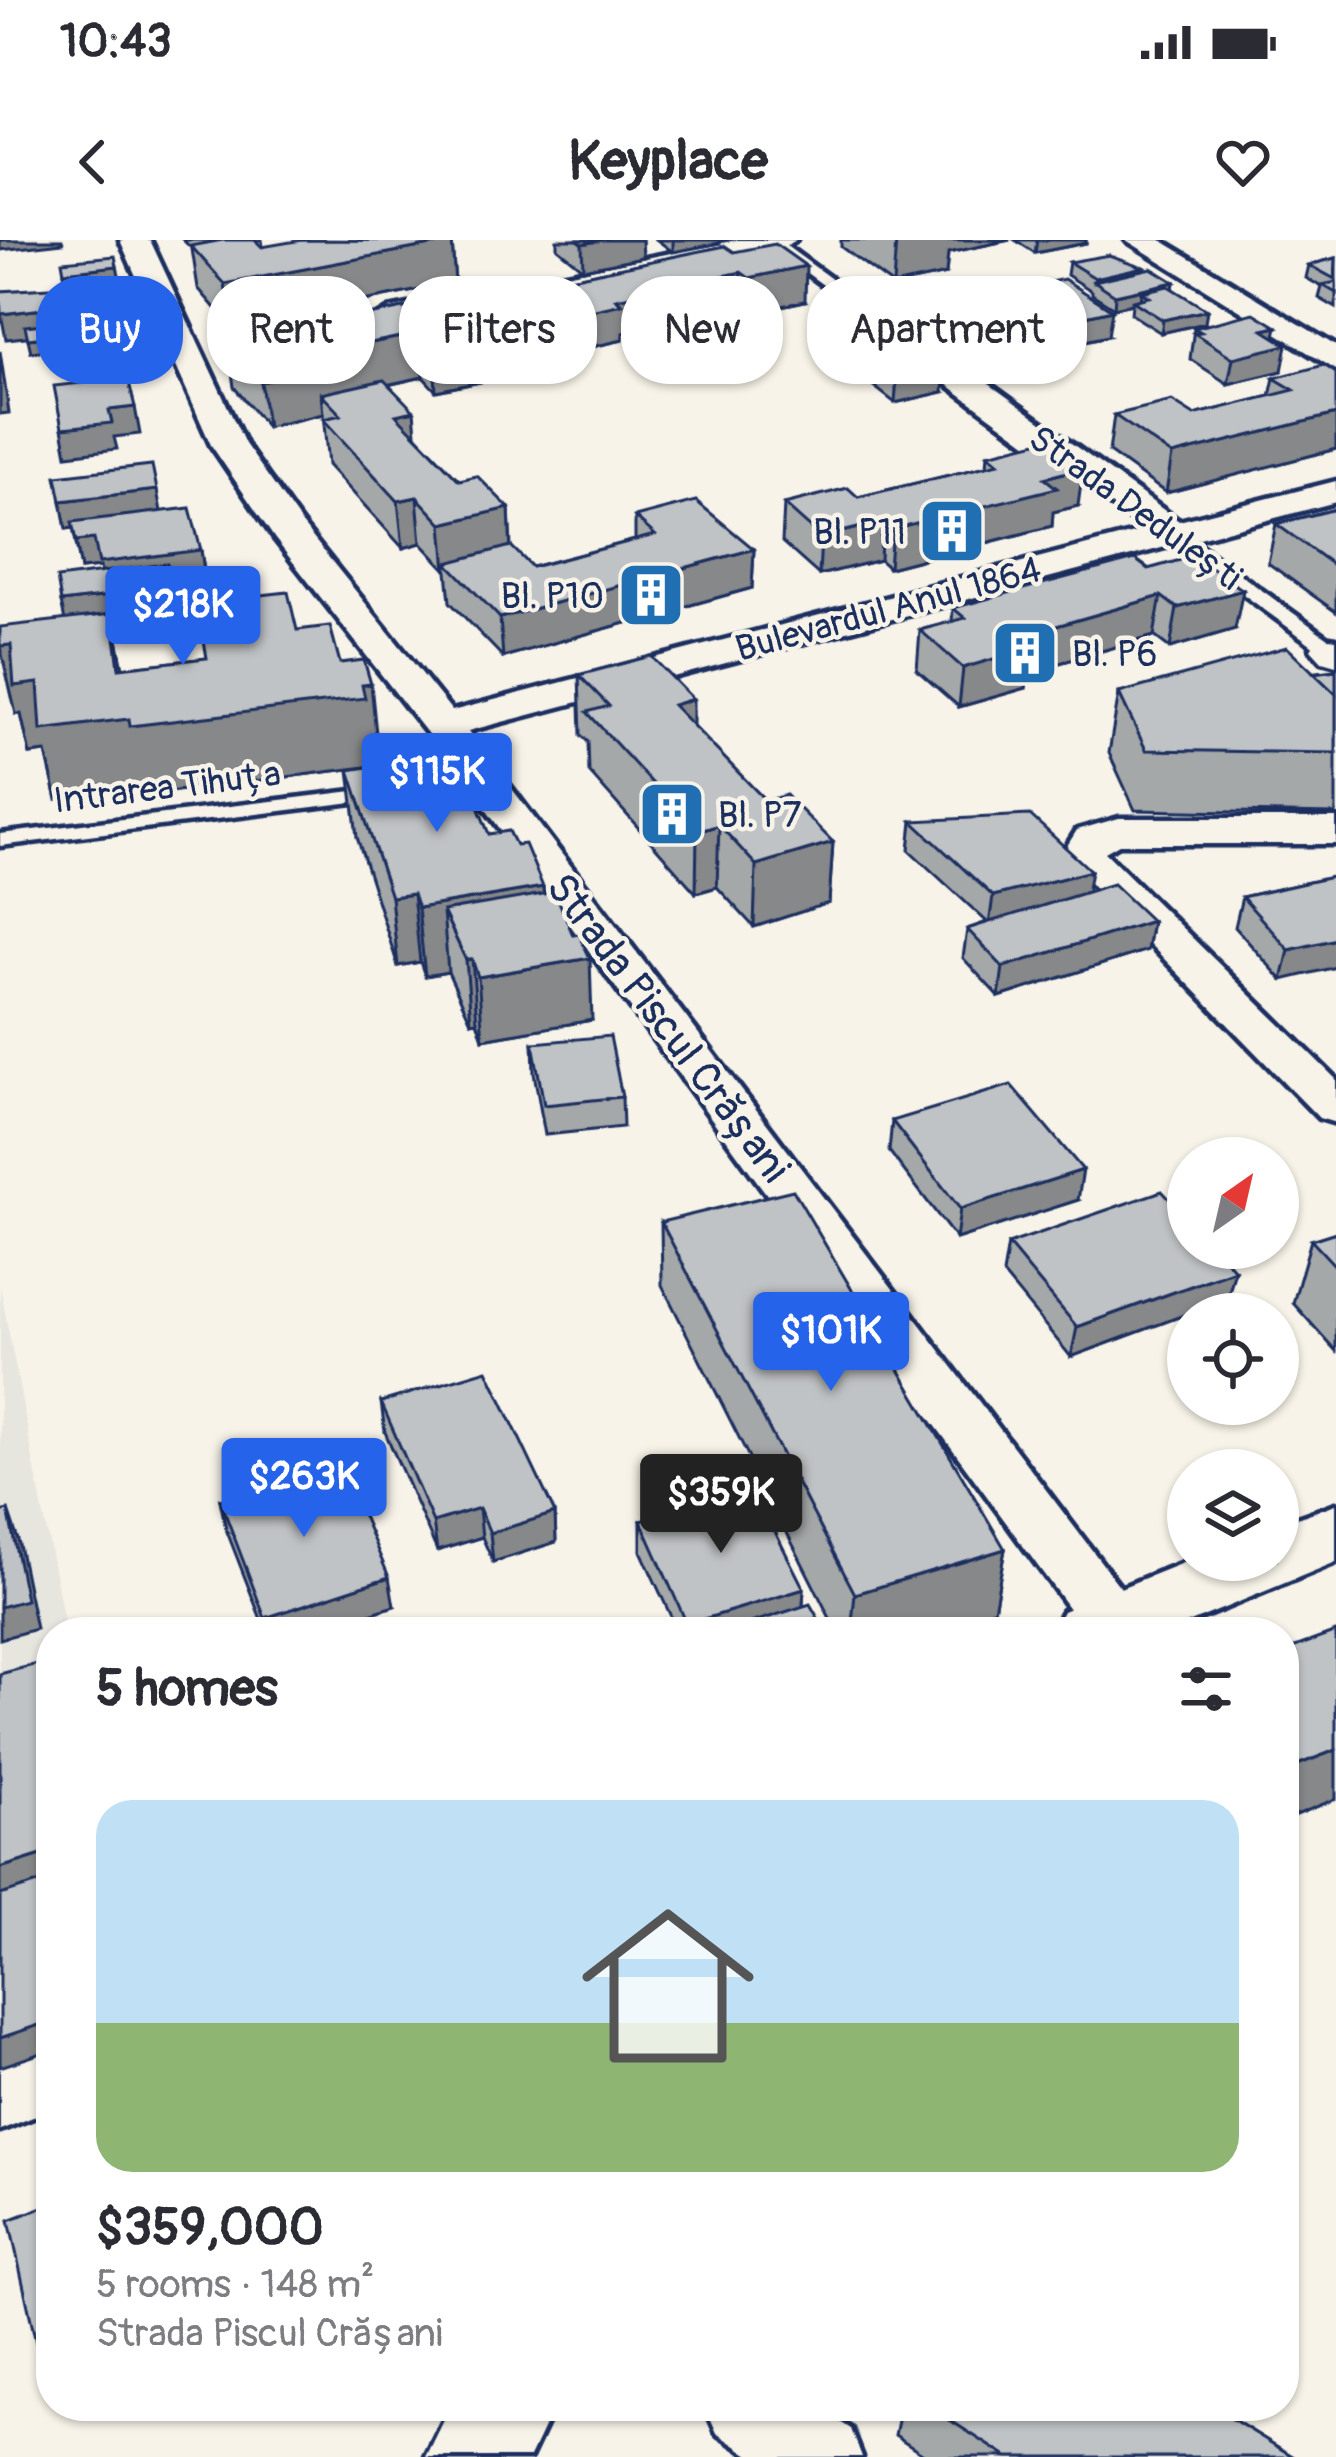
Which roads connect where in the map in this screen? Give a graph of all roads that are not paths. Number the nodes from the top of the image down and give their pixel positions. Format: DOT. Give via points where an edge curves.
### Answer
graph roads {
  1 [pos="135,240"];
  2 [pos="1141,240"];
  3 [pos="774,241"];
  4 [pos="821,276"];
  5 [pos="375,320"];
  6 [pos="1336,360"];
  7 [pos="968,384"];
  8 [pos="1336,491"];
  9 [pos="1173,534"];
  10 [pos="1333,651"];
  11 [pos="440,726"];
  12 [pos="416,789"];
  13 [pos="1336,831"];
  14 [pos="0,840"];
  15 [pos="1336,1107"];
  16 [pos="1336,1532"];
  17 [pos="1299,1547"];
  18 [pos="1213,1581"];
  19 [pos="1093,1617"];
  20 [pos="1123,1617"];
  21 [pos="36,2083"];
  22 [pos="0,2096"];
  23 [pos="498,2421"];
  24 [pos="767,2421"];
  25 [pos="474,2457"];
  26 [pos="823,2457"];
  1 -- 11 [label="street, Strada Piscul Crășani" via="206,354 228,445"];
  2 -- 6 [label="street"];
  3 -- 4 [label="lane"];
  3 -- 5 [label="street"];
  7 -- 9 [label="street, Strada Dedulești"];
  8 -- 9 [label="street, Bulevardul Anul 1864"];
  9 -- 10 [label="lane, Strada Dedulești"];
  9 -- 11 [label="street, Bulevardul Anul 1864"];
  11 -- 19 [label="street, Strada Piscul Crășani"];
  12 -- 14 [label="lane, Intrarea Tihuța"];
  13 -- 15 [label="street" via="1119,831 1096,836 1083,854"];
  16 -- 17 [label="street"];
  18 -- 20 [label="street"];
  21 -- 22 [label="street"];
  23 -- 25 [label="street"];
  24 -- 26 [label="street"];
}
